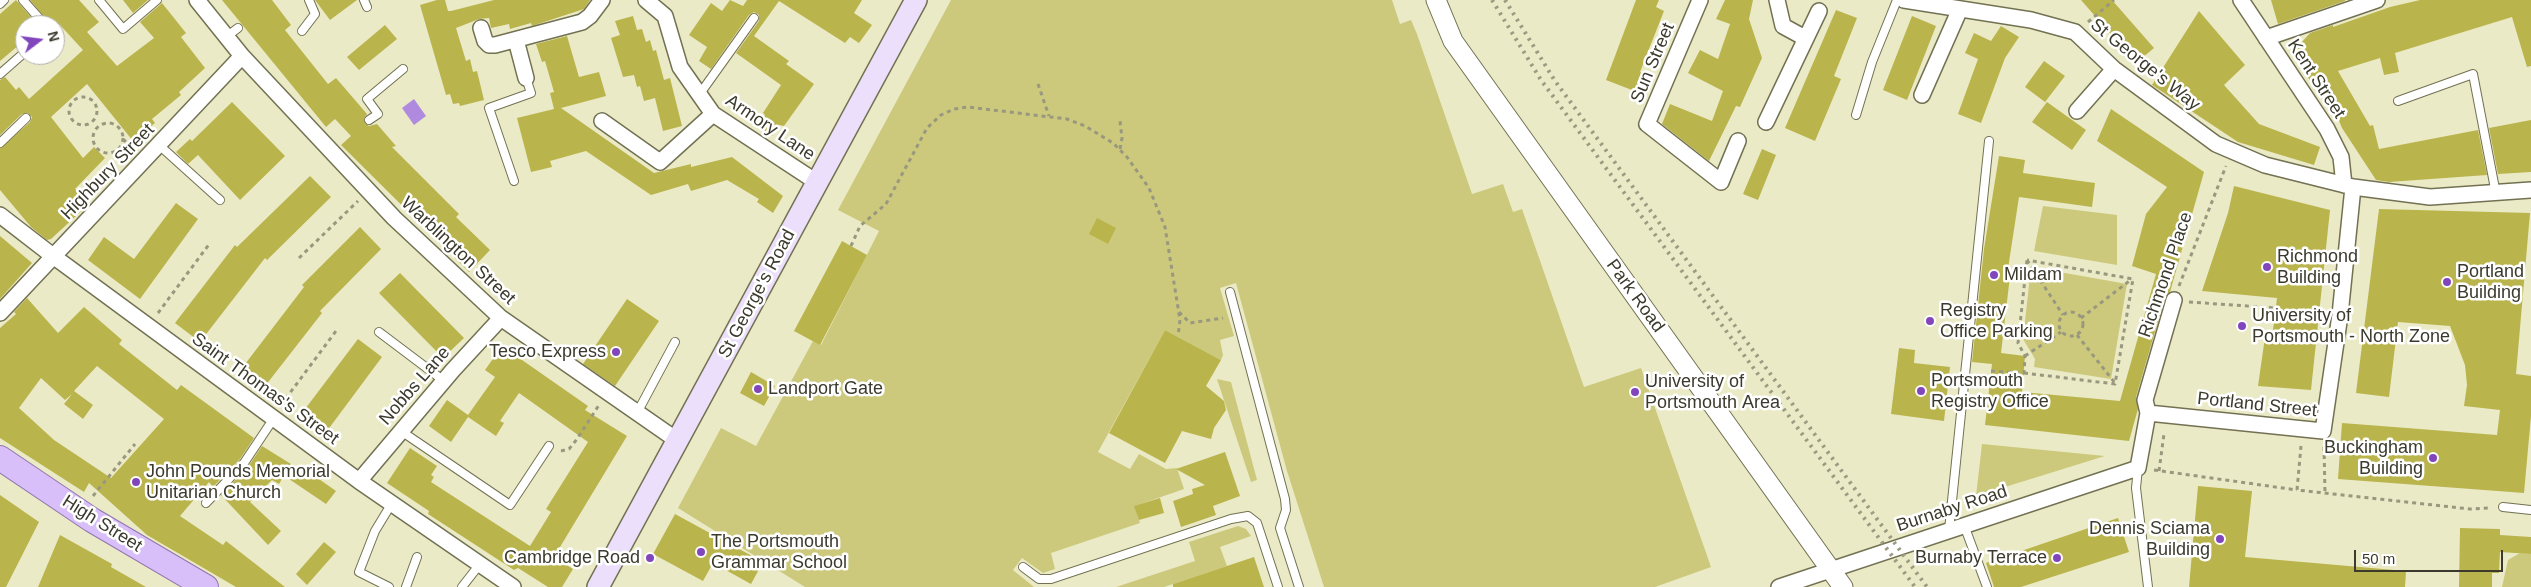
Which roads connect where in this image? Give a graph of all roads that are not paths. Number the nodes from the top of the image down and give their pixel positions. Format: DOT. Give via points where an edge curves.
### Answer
graph roads {
  1 [pos="4,0"];
  2 [pos="23,0"];
  3 [pos="99,0"];
  4 [pos="157,0"];
  5 [pos="198,0"];
  6 [pos="309,0"];
  7 [pos="602,0"];
  8 [pos="916,0"];
  9 [pos="1436,0"];
  10 [pos="1700,0"];
  11 [pos="1777,0"];
  12 [pos="1897,0"];
  13 [pos="1904,0"];
  14 [pos="2241,0"];
  15 [pos="2377,0"];
  16 [pos="648,1"];
  17 [pos="0,4"];
  18 [pos="1960,9"];
  19 [pos="1819,11"];
  20 [pos="36,15"];
  21 [pos="754,18"];
  22 [pos="481,28"];
  23 [pos="302,31"];
  24 [pos="1805,38"];
  25 [pos="2266,38"];
  26 [pos="516,40"];
  27 [pos="242,56"];
  28 [pos="15,61"];
  29 [pos="403,69"];
  30 [pos="2114,69"];
  31 [pos="0,74"];
  32 [pos="526,78"];
  33 [pos="699,95"];
  34 [pos="1922,95"];
  35 [pos="2398,101"];
  36 [pos="2077,112"];
  37 [pos="713,114"];
  38 [pos="1856,115"];
  39 [pos="26,118"];
  40 [pos="369,120"];
  41 [pos="602,121"];
  42 [pos="1766,122"];
  43 [pos="1738,141"];
  44 [pos="1989,141"];
  45 [pos="0,143"];
  46 [pos="159,146"];
  47 [pos="514,181"];
  48 [pos="818,182"];
  49 [pos="2348,186"];
  50 [pos="2531,190"];
  51 [pos="2496,194"];
  52 [pos="220,200"];
  53 [pos="0,215"];
  54 [pos="53,256"];
  55 [pos="1230,292"];
  56 [pos="2174,300"];
  57 [pos="0,313"];
  58 [pos="501,318"];
  59 [pos="379,332"];
  60 [pos="675,342"];
  61 [pos="444,381"];
  62 [pos="637,413"];
  63 [pos="2148,413"];
  64 [pos="273,418"];
  65 [pos="401,431"];
  66 [pos="678,441"];
  67 [pos="549,446"];
  68 [pos="0,458"];
  69 [pos="2138,468"];
  70 [pos="359,481"];
  71 [pos="206,503"];
  72 [pos="392,503"];
  73 [pos="2503,507"];
  74 [pos="2531,510"];
  75 [pos="1964,525"];
  76 [pos="1949,530"];
  77 [pos="417,557"];
  78 [pos="480,564"];
  79 [pos="1023,567"];
  80 [pos="1831,569"];
  81 [pos="206,587"];
  82 [pos="389,587"];
  83 [pos="406,587"];
  84 [pos="462,587"];
  85 [pos="513,587"];
  86 [pos="598,587"];
  87 [pos="1278,587"];
  88 [pos="1299,587"];
  89 [pos="1779,587"];
  90 [pos="1843,587"];
  91 [pos="1987,587"];
  92 [pos="2148,587"];
  1 -- 17 [label="lane"];
  2 -- 20 [label="lane"];
  3 -- 4 [label="lane" via="123,29"];
  5 -- 27 [label="street, Warblington Street" via="232,32"];
  6 -- 23 [label="lane" via="315,14"];
  7 -- 26 [label="street" via="582,22"];
  8 -- 48 [label="main road, St George's Road"];
  9 -- 80 [label="street, Park Road" via="1453,41"];
  10 -- 43 [label="street, Sun Street" via="1647,124 1721,182"];
  11 -- 24 [label="street" via="1783,26"];
  12 -- 38 [label="lane" via="1872,62"];
  13 -- 18 [label="street, St George's Way"];
  14 -- 25 [label="street, Kent Street"];
  15 -- 25 [label="street"];
  16 -- 33 [label="street, Armory Lane" via="668,22 680,68"];
  18 -- 30 [label="street, St George's Way" via="2031,20 2075,32"];
  18 -- 34 [label="street"];
  19 -- 24 [label="street"];
  21 -- 33 [label="lane"];
  22 -- 26 [label="street" via="485,41 490,45"];
  24 -- 42 [label="street"];
  25 -- 49 [label="street, Kent Street" via="2327,129 2341,157"];
  26 -- 32 [label="street"];
  27 -- 46 [label="street, Highbury Street"];
  27 -- 58 [label="street, Warblington Street" via="336,149 368,191 394,218"];
  28 -- 31 [label="lane"];
  29 -- 40 [label="lane" via="367,99 378,114"];
  30 -- 36 [label="street"];
  30 -- 49 [label="street, St George's Way" via="2231,152 2265,165"];
  32 -- 47 [label="lane" via="530,93 489,108"];
  33 -- 37 [label="street, Armory Lane"];
  35 -- 51 [label="lane" via="2473,74"];
  37 -- 41 [label="street" via="660,162"];
  37 -- 48 [label="street, Armory Lane"];
  39 -- 45 [label="lane"];
  44 -- 76 [label="lane"];
  46 -- 52 [label="lane"];
  46 -- 54 [label="street, Highbury Street"];
  48 -- 66 [label="main road, St George's Road"];
  49 -- 51 [label="street, St George's Way" via="2430,197"];
  49 -- 63 [label="street, Portland Street" via="2340,315 2324,432"];
  50 -- 51 [label="street, St George's Way"];
  53 -- 54 [label="street, Saint Thomas's Street"];
  54 -- 57 [label="street, Highbury Street"];
  54 -- 64 [label="street, Saint Thomas's Street"];
  55 -- 88 [label="lane" via="1285,499 1286,510 1280,528"];
  56 -- 63 [label="street, Richmond Place" via="2145,400"];
  58 -- 61 [label="street, Nobbs Lane"];
  58 -- 62 [label="street, Warblington Street"];
  59 -- 61 [label="lane"];
  60 -- 62 [label="lane"];
  61 -- 65 [label="street, Nobbs Lane"];
  62 -- 66 [label="street, Warblington Street"];
  63 -- 69 [label="street"];
  64 -- 70 [label="street, Saint Thomas's Street"];
  64 -- 71 [label="lane" via="244,463"];
  65 -- 67 [label="lane" via="510,505"];
  65 -- 70 [label="street, Nobbs Lane"];
  66 -- 86 [label="main road, St George's Road"];
  68 -- 81 [label="main road, High Street" via="80,512"];
  69 -- 75 [label="street, Burnaby Road"];
  69 -- 92 [label="lane" via="2136,488"];
  70 -- 72 [label="street, Saint Thomas's Street"];
  72 -- 78 [label="street, Saint Thomas's Street"];
  72 -- 82 [label="lane" via="358,572"];
  73 -- 74 [label="lane"];
  75 -- 76 [label="street, Burnaby Road"];
  75 -- 91 [label="lane"];
  76 -- 80 [label="street, Burnaby Road"];
  77 -- 83 [label="lane"];
  78 -- 84 [label="lane"];
  78 -- 85 [label="street, Saint Thomas's Street"];
  79 -- 87 [label="lane" via="1039,579 1051,579 1248,516 1257,523"];
  80 -- 89 [label="street, Burnaby Road"];
  80 -- 90 [label="street, Park Road"];
}
